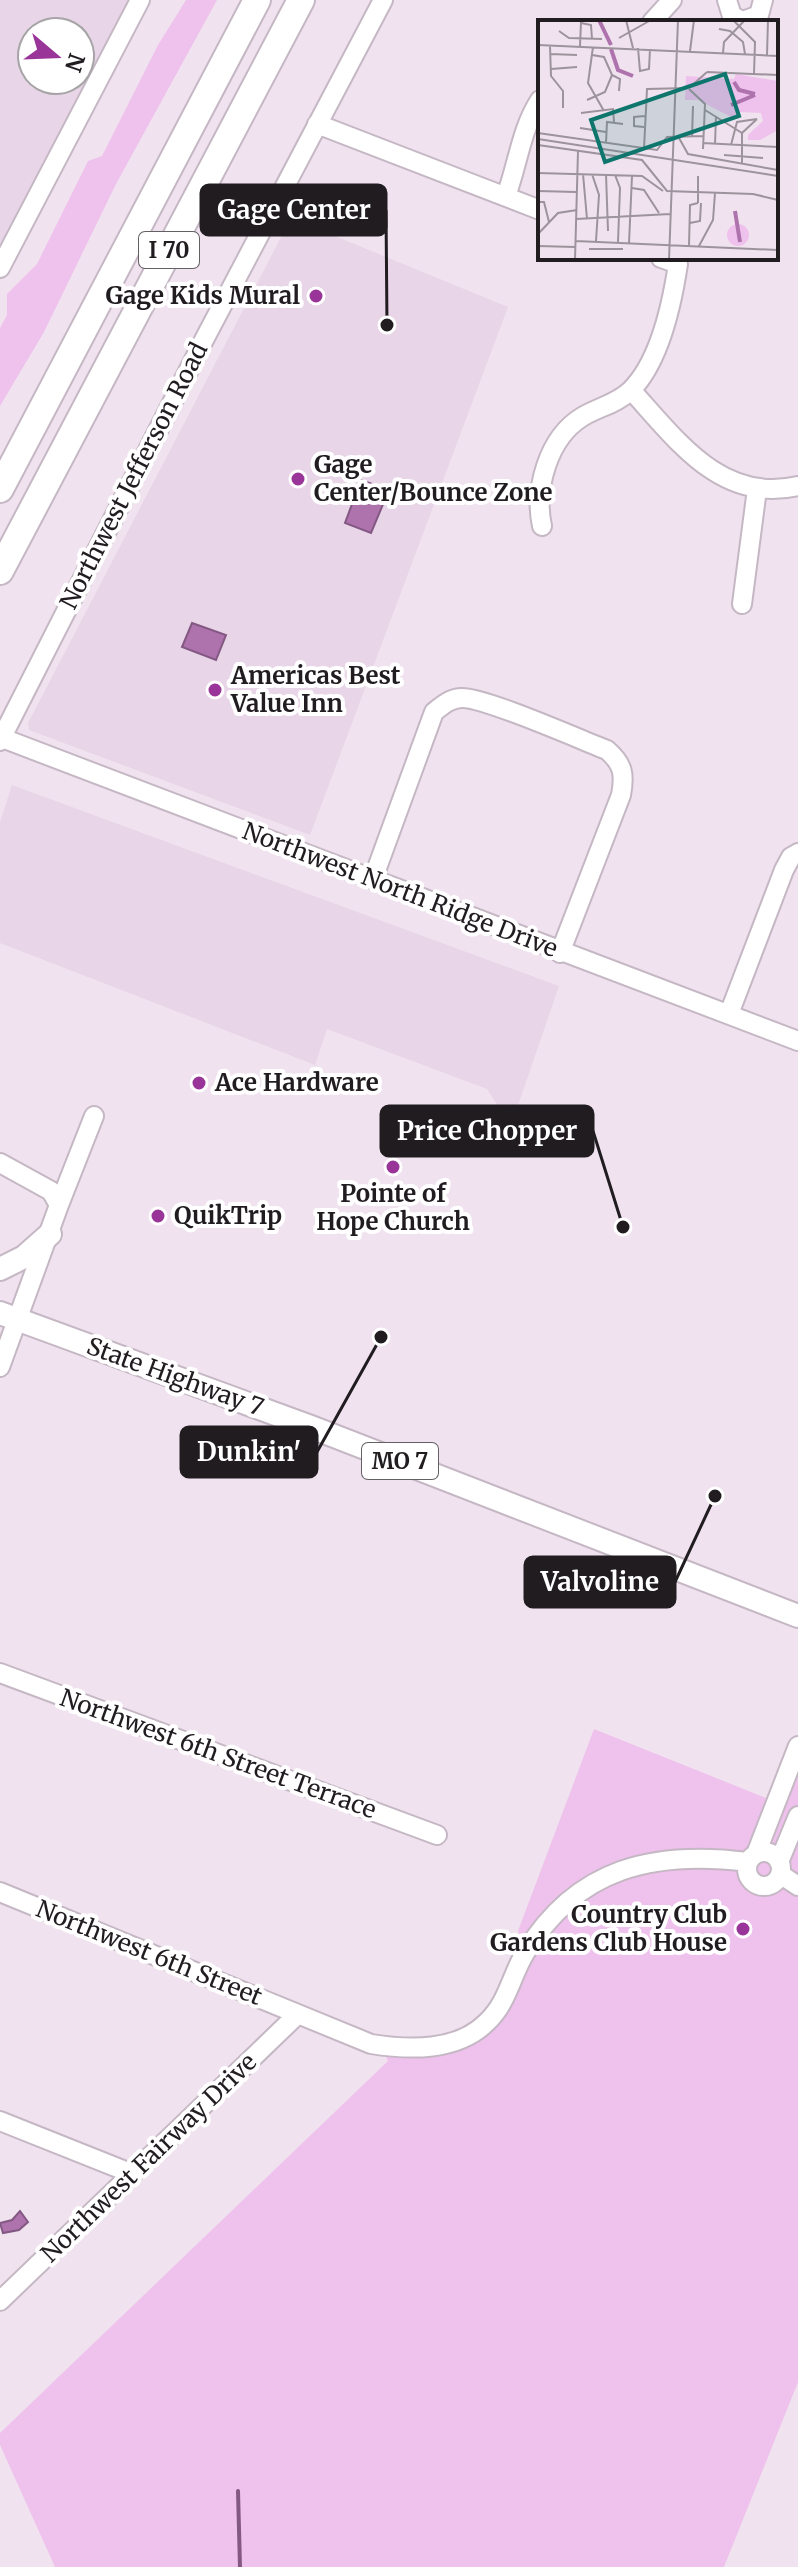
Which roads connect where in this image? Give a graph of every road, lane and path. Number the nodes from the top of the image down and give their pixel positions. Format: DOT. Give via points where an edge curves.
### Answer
graph roads {
  1 [pos="140,0"];
  2 [pos="257,0"];
  3 [pos="301,0"];
  4 [pos="383,0"];
  5 [pos="672,0"];
  6 [pos="727,0"];
  7 [pos="763,0"];
  8 [pos="654,20"];
  9 [pos="741,20"];
  10 [pos="746,20"];
  11 [pos="538,104"];
  12 [pos="317,124"];
  13 [pos="506,196"];
  14 [pos="538,209"];
  15 [pos="670,261"];
  16 [pos="0,268"];
  17 [pos="631,390"];
  18 [pos="798,486"];
  19 [pos="0,489"];
  20 [pos="757,489"];
  21 [pos="37,501"];
  22 [pos="542,526"];
  23 [pos="0,571"];
  24 [pos="0,591"];
  25 [pos="742,604"];
  26 [pos="1,740"];
  27 [pos="795,849"];
  28 [pos="373,879"];
  29 [pos="560,953"];
  30 [pos="729,1014"];
  31 [pos="798,1041"];
  32 [pos="94,1116"];
  33 [pos="0,1163"];
  34 [pos="59,1205"];
  35 [pos="50,1234"];
  36 [pos="0,1269"];
  37 [pos="8,1316"];
  38 [pos="0,1367"];
  39 [pos="798,1616"];
  40 [pos="0,1673"];
  41 [pos="798,1746"];
  42 [pos="798,1816"];
  43 [pos="437,1835"];
  44 [pos="752,1858"];
  45 [pos="780,1868"];
  46 [pos="798,1886"];
  47 [pos="0,1892"];
  48 [pos="298,2014"];
  49 [pos="0,2121"];
  50 [pos="133,2174"];
  51 [pos="0,2301"];
  1 -- 16 [label="street"];
  2 -- 19 [label="highway, I 70"];
  3 -- 21 [label="highway, I 70"];
  4 -- 12 [label="street, Northwest Jefferson Road"];
  5 -- 8 [label="street"];
  6 -- 9 [label="street" via="732,16"];
  7 -- 10 [label="street" via="759,15"];
  11 -- 13 [label="street" via="522,137"];
  12 -- 13 [label="street"];
  12 -- 26 [label="street, Northwest Jefferson Road"];
  13 -- 14 [label="street"];
  15 -- 17 [label="street" via="652,357"];
  17 -- 20 [label="street" via="709,471"];
  17 -- 22 [label="street" via="579,419 555,446 538,492"];
  18 -- 20 [label="street"];
  20 -- 25 [label="street"];
  21 -- 23 [label="highway, I 70"];
  21 -- 24 [label="highway"];
  26 -- 28 [label="street, Northwest North Ridge Drive"];
  27 -- 30 [label="street"];
  28 -- 29 [label="street, Northwest North Ridge Drive"];
  28 -- 29 [label="street" via="434,712 446,701 464,698 491,706 607,750 625,775 621,795"];
  29 -- 30 [label="street, Northwest North Ridge Drive"];
  30 -- 31 [label="street, Northwest North Ridge Drive"];
  32 -- 34 [label="street"];
  33 -- 34 [label="street" via="51,1191"];
  34 -- 35 [label="street"];
  35 -- 36 [label="main road"];
  35 -- 37 [label="street"];
  37 -- 38 [label="street"];
  37 -- 39 [label="main road, State Highway 7 / MO 7"];
  40 -- 43 [label="street, Northwest 6th Street Terrace"];
  41 -- 44 [label="street"];
  42 -- 45 [label="street"];
  44 -- 45 [label="street" via="772,1854"];
  44 -- 45 [label="street" via="747,1873 755,1890 769,1885"];
  44 -- 48 [label="street, Northwest 6th Street" via="685,1857 637,1864 600,1878 544,1927 524,1954 508,1996 486,2024 457,2040 424,2049 371,2044"];
  45 -- 46 [label="street"];
  47 -- 48 [label="street, Northwest 6th Street"];
  48 -- 50 [label="street, Northwest Fairway Drive"];
  49 -- 50 [label="street"];
  50 -- 51 [label="street, Northwest Fairway Drive"];
}
